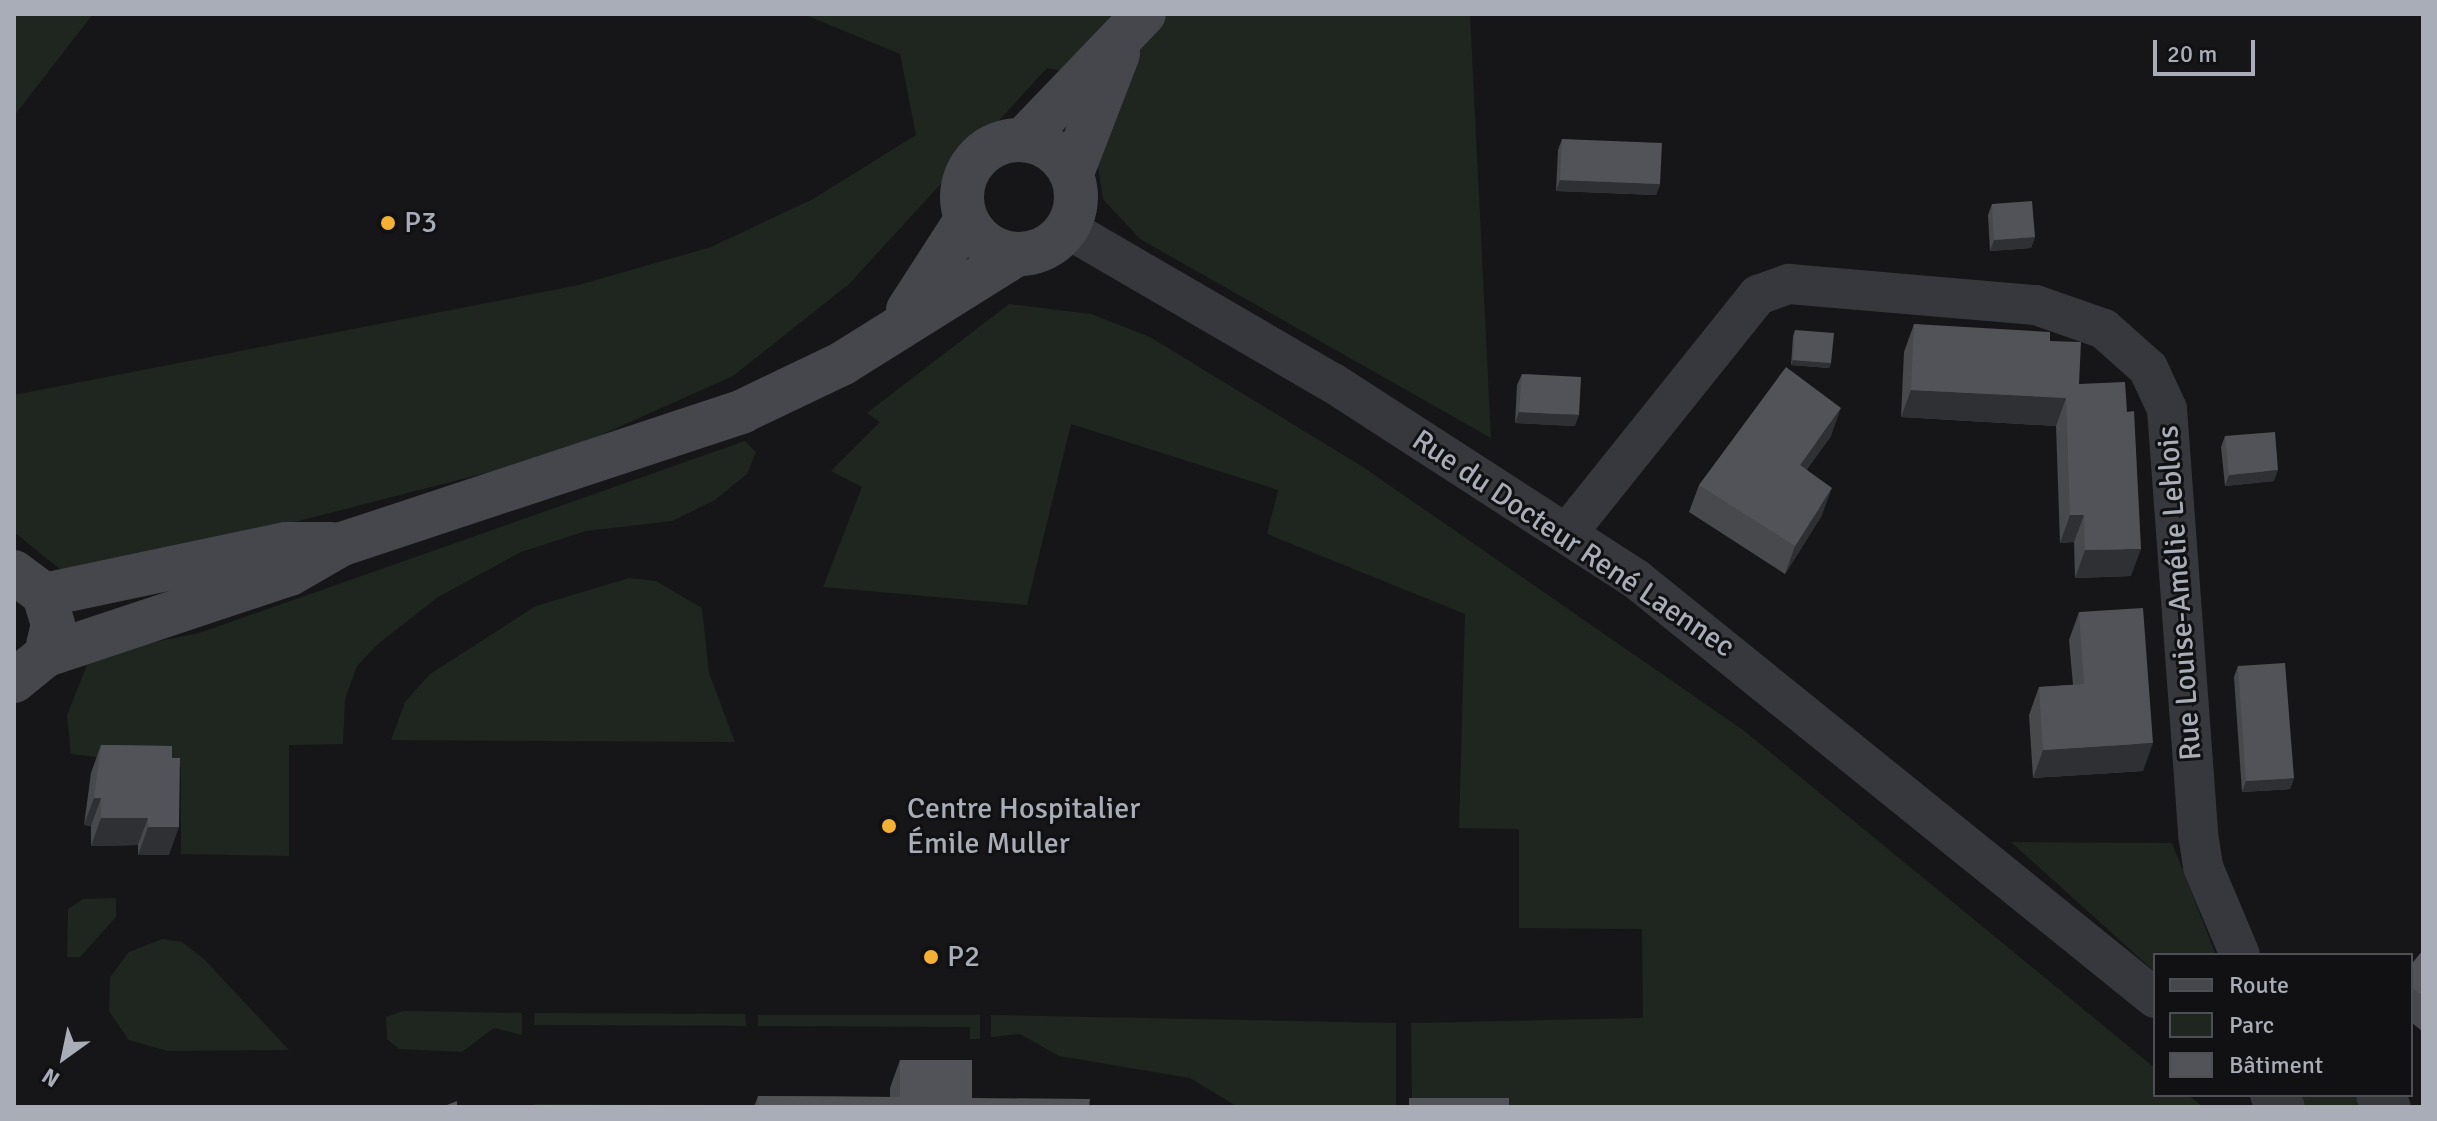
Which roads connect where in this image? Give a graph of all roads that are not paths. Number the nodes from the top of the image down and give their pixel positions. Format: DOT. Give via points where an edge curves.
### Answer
graph roads {
  1 [pos="1134,26"];
  2 [pos="1024,139"];
  3 [pos="1072,173"];
  4 [pos="966,220"];
  5 [pos="1068,229"];
  6 [pos="1016,255"];
  7 [pos="899,322"];
  8 [pos="1568,532"];
  9 [pos="342,544"];
  10 [pos="29,583"];
  11 [pos="30,668"];
  12 [pos="2239,953"];
  13 [pos="2153,996"];
  1 -- 2 [label="main road"];
  1 -- 3 [label="main road"];
  2 -- 3 [label="main road"];
  2 -- 4 [label="main road" via="979,154 960,197"];
  3 -- 5 [label="main road" via="1076,212"];
  4 -- 6 [label="main road" via="977,238"];
  4 -- 7 [label="main road"];
  5 -- 6 [label="main road" via="1035,253"];
  5 -- 8 [label="street, Rue du Docteur René Laennec" via="1320,375"];
  6 -- 7 [label="main road"];
  7 -- 9 [label="main road" via="843,363 657,444"];
  8 -- 12 [label="street, Rue Louise-Amélie Leblois" via="1758,295 1789,284 2036,305 2104,329 2148,368 2167,409 2198,834 2203,867"];
  8 -- 13 [label="street, Rue du Docteur René Laennec" via="1742,660"];
  9 -- 10 [label="main road" via="286,544"];
  9 -- 11 [label="main road" via="290,574"];
  10 -- 11 [label="main road" via="53,624"];
}
